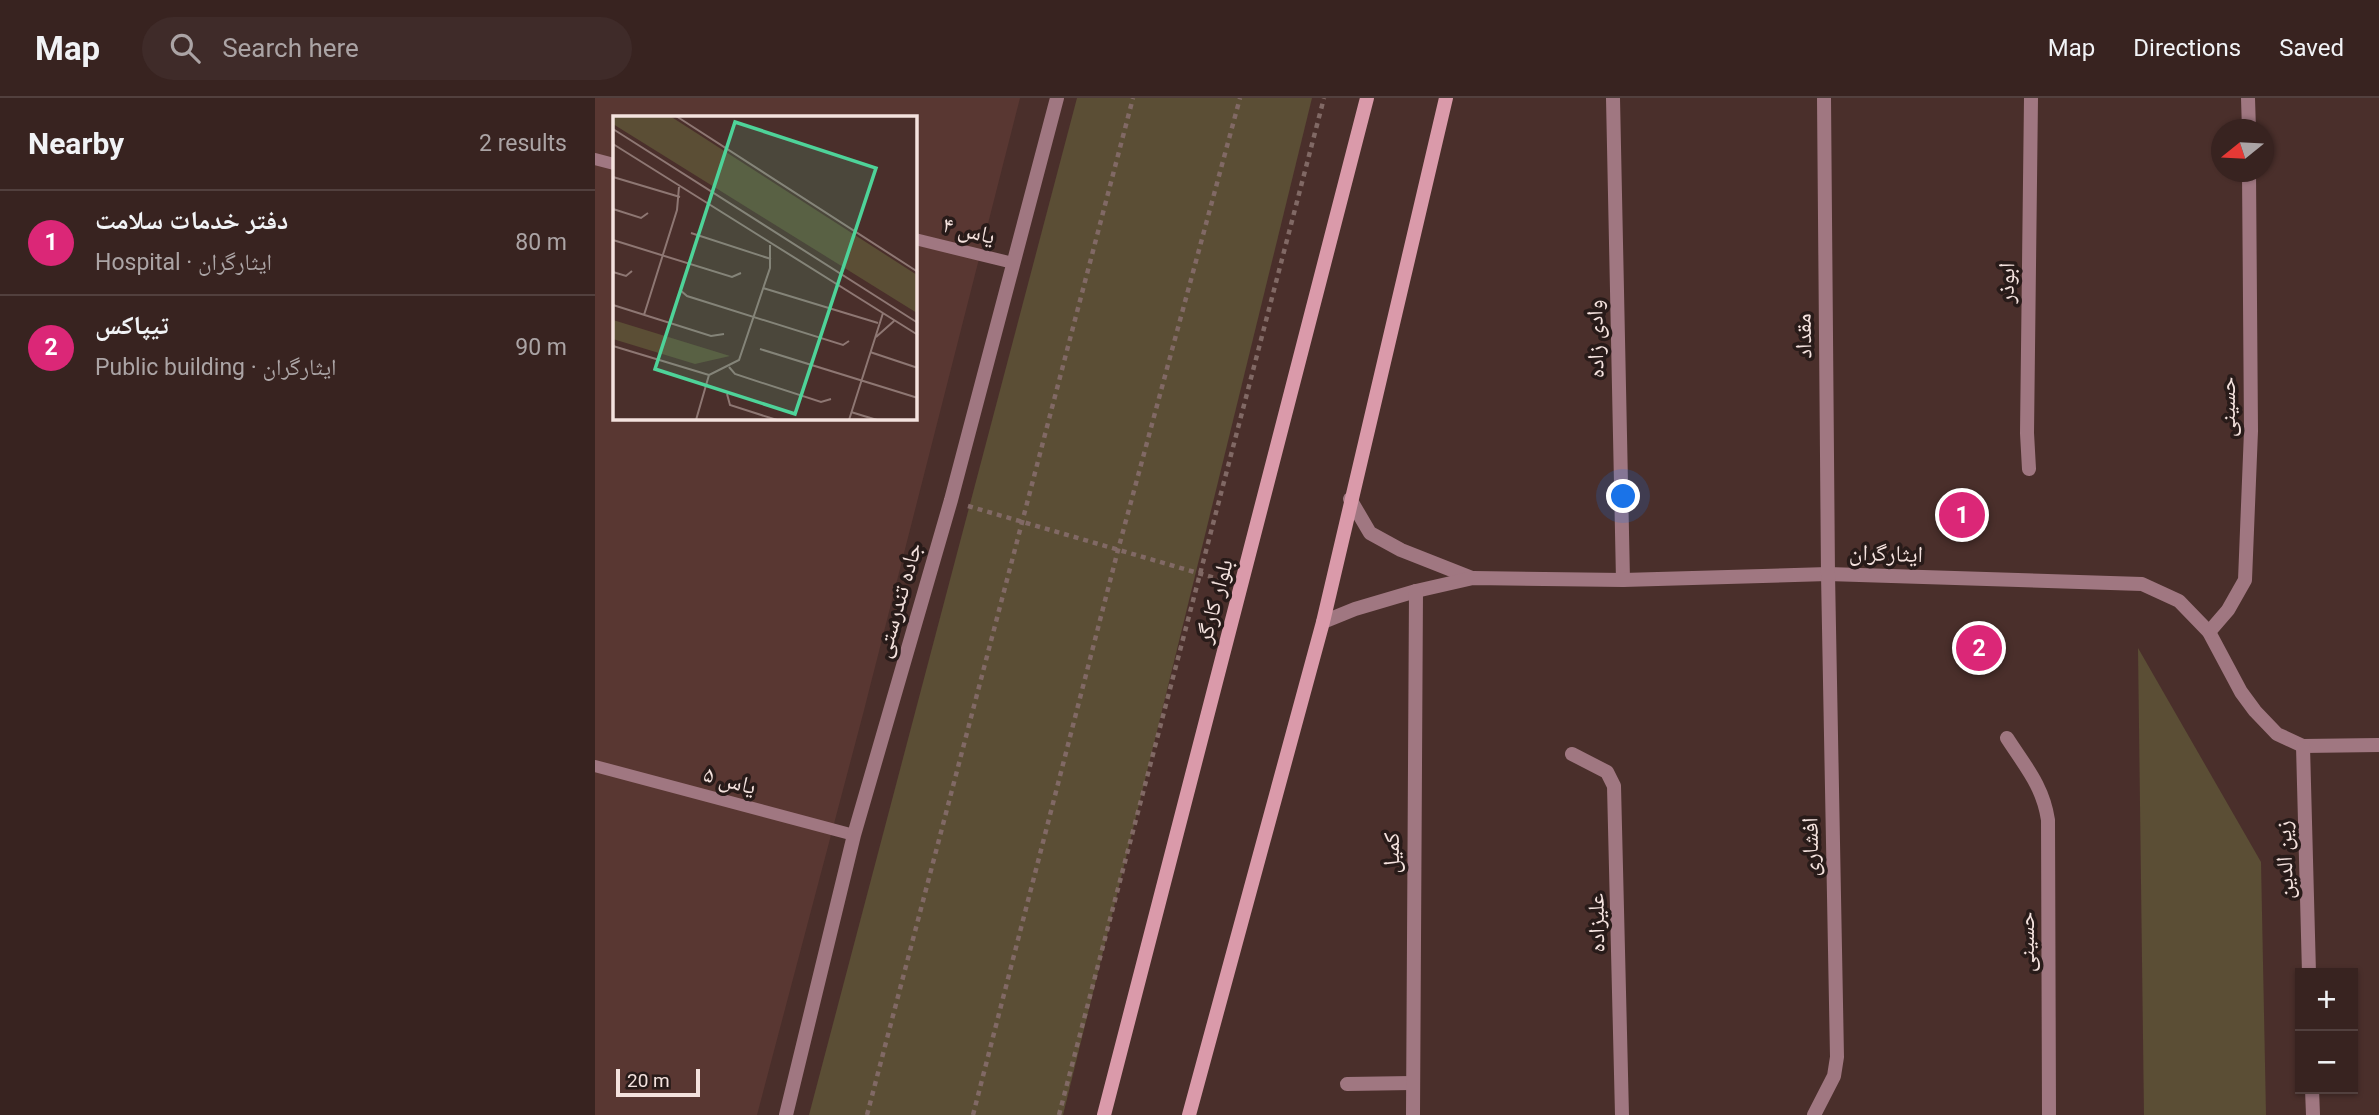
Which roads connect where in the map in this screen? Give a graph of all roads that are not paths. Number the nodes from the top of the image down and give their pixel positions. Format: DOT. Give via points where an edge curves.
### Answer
graph roads {
  1 [pos="1057,98"];
  2 [pos="1367,98"];
  3 [pos="1446,98"];
  4 [pos="1613,98"];
  5 [pos="1824,98"];
  6 [pos="2031,98"];
  7 [pos="2248,98"];
  8 [pos="2249,119"];
  9 [pos="595,159"];
  10 [pos="613,164"];
  11 [pos="2249,182"];
  12 [pos="917,239"];
  13 [pos="1013,263"];
  14 [pos="2028,469"];
  15 [pos="1350,499"];
  16 [pos="1828,574"];
  17 [pos="1473,578"];
  18 [pos="1623,580"];
  19 [pos="1416,591"];
  20 [pos="1323,622"];
  21 [pos="2209,632"];
  22 [pos="2007,738"];
  23 [pos="2379,745"];
  24 [pos="2303,746"];
  25 [pos="1572,754"];
  26 [pos="595,766"];
  27 [pos="854,835"];
  28 [pos="2309,968"];
  29 [pos="1412,1083"];
  30 [pos="1347,1084"];
  31 [pos="2312,1094"];
  32 [pos="786,1115"];
  33 [pos="1104,1115"];
  34 [pos="1189,1115"];
  35 [pos="1413,1115"];
  36 [pos="1622,1115"];
  37 [pos="1814,1115"];
  38 [pos="2049,1115"];
  39 [pos="2313,1115"];
  1 -- 13 [label="street, جاده تندرستی"];
  2 -- 33 [label="main road, بلوار کارگر"];
  3 -- 15 [label="main road"];
  4 -- 18 [label="street, وادی زاده"];
  5 -- 16 [label="street, مقداد"];
  6 -- 14 [label="street, ابوذر"];
  7 -- 8 [label="street"];
  9 -- 10 [label="lane"];
  11 -- 21 [label="street, حسینی" via="2251,431 2245,580"];
  12 -- 13 [label="lane, یاس ۴"];
  13 -- 27 [label="street, جاده تندرستی" via="951,500"];
  15 -- 17 [label="street" via="1370,533"];
  15 -- 20 [label="main road"];
  16 -- 18 [label="street, ایثارگران"];
  16 -- 21 [label="street, ایثارگران" via="2142,584 2179,601"];
  16 -- 37 [label="street, افشاری" via="1837,1057 1834,1076"];
  17 -- 18 [label="street, ایثارگران"];
  17 -- 19 [label="street, ایثارگران"];
  19 -- 20 [label="street, ایثارگران"];
  19 -- 29 [label="street, کمیل"];
  20 -- 34 [label="main road"];
  21 -- 24 [label="street, ایثارگران" via="2255,711 2277,734"];
  22 -- 38 [label="street, حسینی" via="2039,787 2048,820"];
  23 -- 24 [label="street, ایثارگران"];
  24 -- 28 [label="street, زین الدین"];
  25 -- 36 [label="street, علیزاده" via="1607,772 1614,786"];
  26 -- 27 [label="lane, یاس ۵"];
  27 -- 32 [label="street, جاده تندرستی"];
  29 -- 30 [label="street"];
  29 -- 35 [label="street, کمیل"];
  31 -- 39 [label="street"];
}
